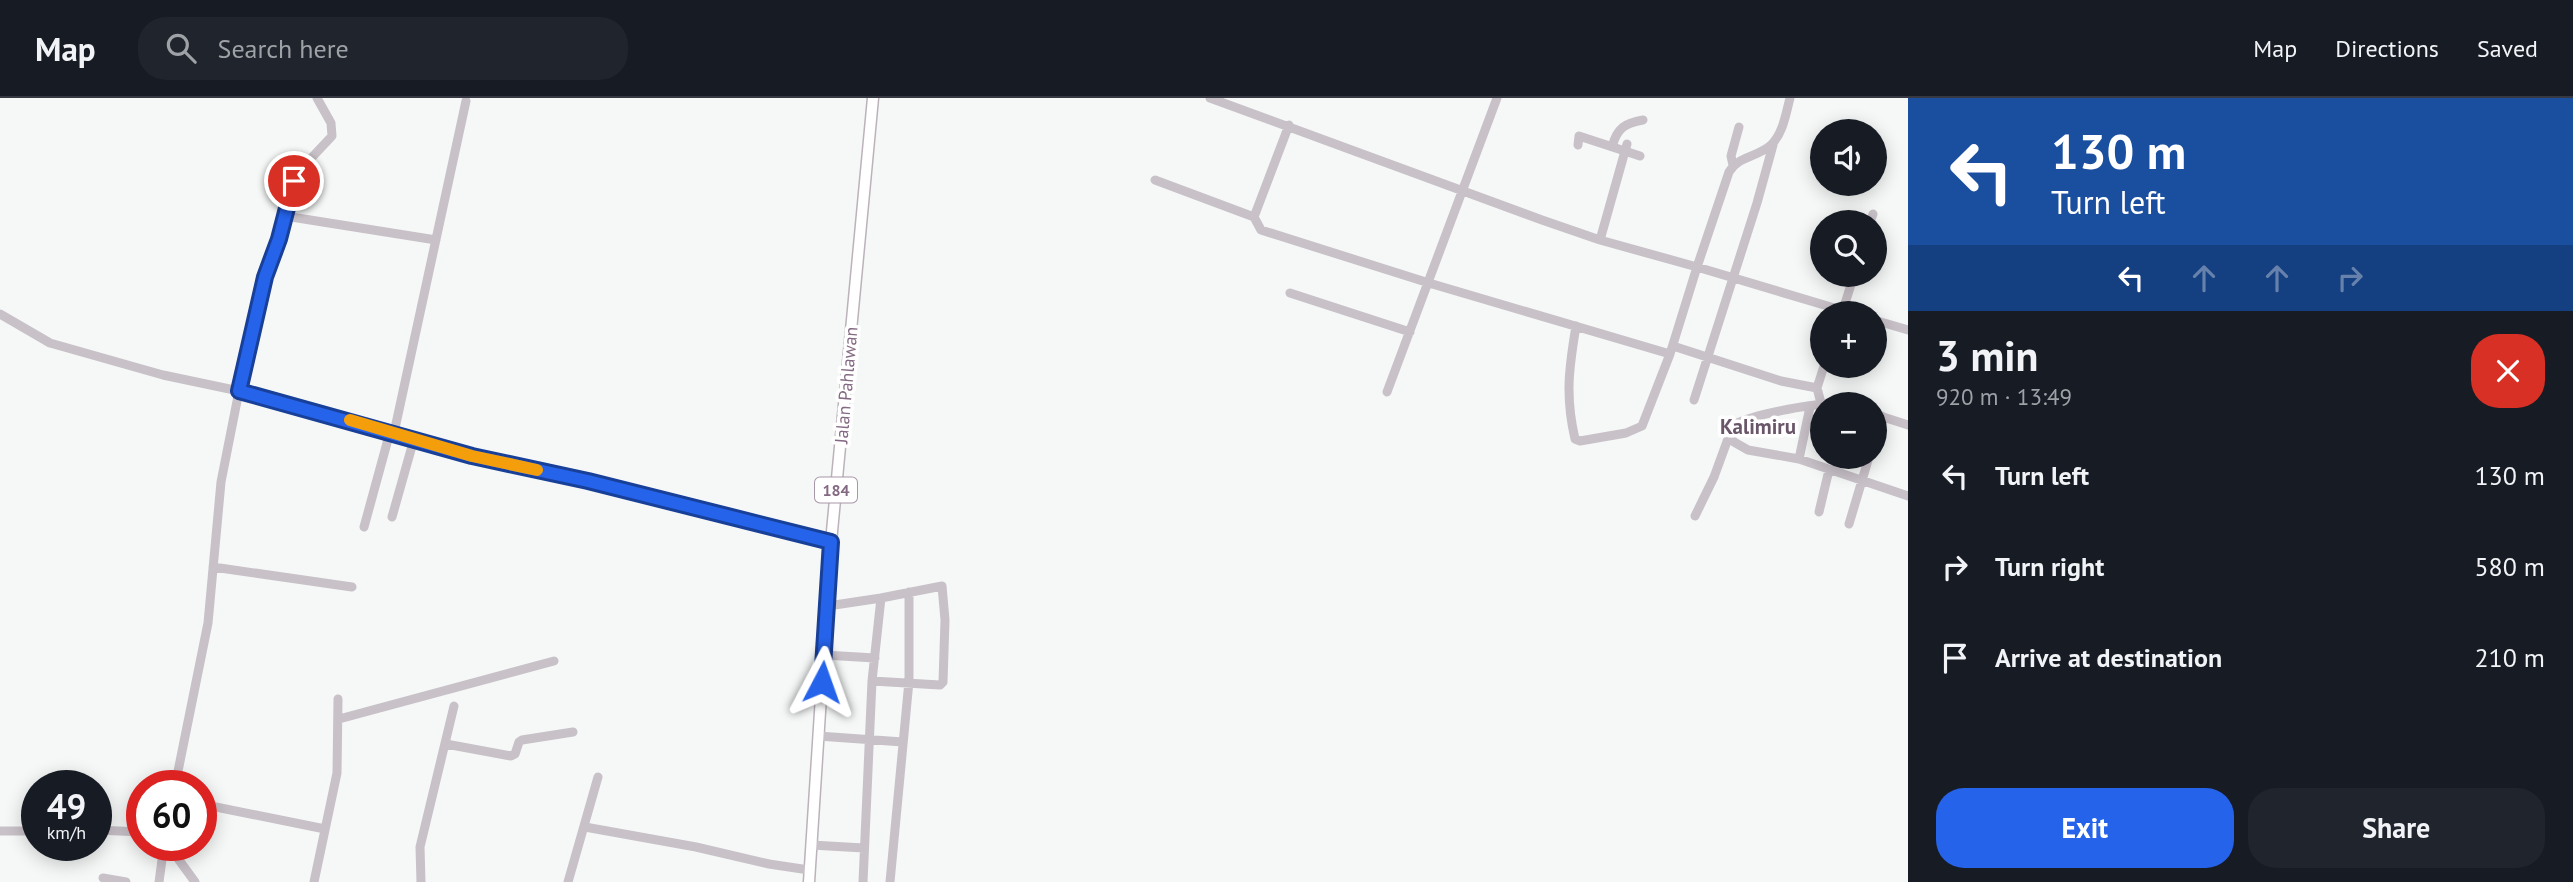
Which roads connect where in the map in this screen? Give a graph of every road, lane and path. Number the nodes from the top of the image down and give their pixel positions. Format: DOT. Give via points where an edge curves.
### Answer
graph roads {
  1 [pos="317,98"];
  2 [pos="873,98"];
  3 [pos="1210,98"];
  4 [pos="1497,98"];
  5 [pos="1790,98"];
  6 [pos="466,101"];
  7 [pos="1643,120"];
  8 [pos="1289,125"];
  9 [pos="1739,127"];
  10 [pos="1773,143"];
  11 [pos="1578,145"];
  12 [pos="1612,147"];
  13 [pos="1626,148"];
  14 [pos="1640,156"];
  15 [pos="1733,165"];
  16 [pos="1155,180"];
  17 [pos="1462,189"];
  18 [pos="285,216"];
  19 [pos="1254,217"];
  20 [pos="436,240"];
  21 [pos="1600,240"];
  22 [pos="1696,267"];
  23 [pos="1733,278"];
  24 [pos="1429,283"];
  25 [pos="1290,293"];
  26 [pos="1810,301"];
  27 [pos="0,314"];
  28 [pos="1887,324"];
  29 [pos="1576,326"];
  30 [pos="1908,330"];
  31 [pos="1410,332"];
  32 [pos="1671,350"];
  33 [pos="1707,356"];
  34 [pos="1820,378"];
  35 [pos="1817,388"];
  36 [pos="239,391"];
  37 [pos="1387,392"];
  38 [pos="1818,392"];
  39 [pos="1694,400"];
  40 [pos="1810,407"];
  41 [pos="1887,418"];
  42 [pos="1908,425"];
  43 [pos="392,432"];
  44 [pos="1730,436"];
  45 [pos="414,439"];
  46 [pos="1799,459"];
  47 [pos="1865,469"];
  48 [pos="1829,470"];
  49 [pos="1862,480"];
  50 [pos="1908,496"];
  51 [pos="1819,512"];
  52 [pos="1695,516"];
  53 [pos="392,517"];
  54 [pos="1849,524"];
  55 [pos="364,527"];
  56 [pos="831,542"];
  57 [pos="213,567"];
  58 [pos="352,587"];
  59 [pos="909,592"];
  60 [pos="881,597"];
  61 [pos="828,607"];
  62 [pos="824,655"];
  63 [pos="874,658"];
  64 [pos="554,661"];
  65 [pos="872,681"];
  66 [pos="909,681"];
  67 [pos="338,699"];
  68 [pos="454,706"];
  69 [pos="339,719"];
  70 [pos="573,732"];
  71 [pos="818,736"];
  72 [pos="869,740"];
  73 [pos="903,742"];
  74 [pos="446,744"];
  75 [pos="178,770"];
  76 [pos="598,777"];
  77 [pos="217,807"];
  78 [pos="585,827"];
  79 [pos="325,829"];
  80 [pos="0,831"];
  81 [pos="21,831"];
  82 [pos="811,845"];
  83 [pos="864,848"];
  84 [pos="163,861"];
  85 [pos="179,861"];
  86 [pos="809,876"];
  87 [pos="103,878"];
  88 [pos="126,882"];
  89 [pos="159,882"];
  90 [pos="195,882"];
  91 [pos="314,882"];
  92 [pos="421,882"];
  93 [pos="568,882"];
  94 [pos="863,882"];
  95 [pos="890,882"];
  1 -- 18 [label="street" via="331,123 332,136 294,181"];
  2 -- 56 [label="main road, Jalan Pahlawan / 184"];
  3 -- 8 [label="street"];
  4 -- 17 [label="street"];
  5 -- 10 [label="street"];
  6 -- 20 [label="street"];
  7 -- 12 [label="street" via="1621,126"];
  8 -- 17 [label="street"];
  8 -- 19 [label="street"];
  9 -- 15 [label="street"];
  10 -- 15 [label="street"];
  10 -- 23 [label="street"];
  11 -- 12 [label="street" via="1579,136"];
  12 -- 13 [label="street"];
  13 -- 14 [label="street"];
  13 -- 21 [label="street"];
  15 -- 22 [label="street"];
  16 -- 19 [label="street"];
  17 -- 21 [label="street"];
  17 -- 24 [label="street"];
  18 -- 20 [label="street"];
  18 -- 36 [label="street" via="265,277"];
  19 -- 24 [label="street" via="1261,230"];
  20 -- 43 [label="street"];
  21 -- 22 [label="street"];
  22 -- 23 [label="street"];
  22 -- 32 [label="street"];
  23 -- 26 [label="street"];
  23 -- 33 [label="street"];
  24 -- 29 [label="street"];
  24 -- 31 [label="street"];
  25 -- 31 [label="street"];
  27 -- 36 [label="street" via="50,343"];
  28 -- 30 [label="street"];
  29 -- 32 [label="street"];
  29 -- 32 [label="street" via="1567,384 1574,439 1580,441 1642,426"];
  31 -- 37 [label="street"];
  32 -- 33 [label="street"];
  33 -- 35 [label="street"];
  33 -- 39 [label="street"];
  34 -- 35 [label="street"];
  35 -- 38 [label="street"];
  36 -- 43 [label="street"];
  36 -- 57 [label="street" via="221,482"];
  40 -- 44 [label="street" via="1735,423"];
  40 -- 46 [label="street"];
  41 -- 42 [label="street"];
  43 -- 45 [label="street"];
  43 -- 55 [label="street"];
  44 -- 46 [label="street" via="1748,450"];
  44 -- 52 [label="street"];
  45 -- 53 [label="street"];
  45 -- 56 [label="street"];
  46 -- 48 [label="street"];
  47 -- 49 [label="street"];
  48 -- 49 [label="street"];
  48 -- 51 [label="street"];
  49 -- 50 [label="street"];
  49 -- 54 [label="street"];
  56 -- 61 [label="main road, Jalan Pahlawan / 184"];
  57 -- 58 [label="street"];
  57 -- 75 [label="street" via="208,623"];
  59 -- 60 [label="street"];
  59 -- 66 [label="street"];
  59 -- 66 [label="street" via="942,586 945,620 942,684"];
  60 -- 61 [label="street"];
  60 -- 63 [label="street"];
  61 -- 62 [label="main road, Jalan Pahlawan / 184"];
  62 -- 63 [label="street"];
  62 -- 71 [label="main road, Jalan Pahlawan / 184"];
  63 -- 65 [label="street"];
  64 -- 69 [label="street"];
  65 -- 66 [label="street"];
  65 -- 72 [label="street"];
  66 -- 73 [label="street"];
  67 -- 69 [label="street"];
  68 -- 74 [label="street"];
  69 -- 79 [label="street" via="337,773"];
  70 -- 74 [label="street" via="522,740 511,756"];
  71 -- 72 [label="street"];
  71 -- 82 [label="main road, Jalan Pahlawan / 184"];
  72 -- 73 [label="street"];
  72 -- 83 [label="street"];
  73 -- 95 [label="street"];
  74 -- 92 [label="street" via="420,847"];
  76 -- 78 [label="street"];
  77 -- 79 [label="street"];
  78 -- 86 [label="street" via="696,847"];
  78 -- 93 [label="street"];
  79 -- 91 [label="street"];
  80 -- 81 [label="street"];
  82 -- 83 [label="street"];
  82 -- 86 [label="main road, Jalan Pahlawan / 184"];
  83 -- 94 [label="street"];
  84 -- 89 [label="street"];
  85 -- 90 [label="street"];
  87 -- 88 [label="street"];
}
